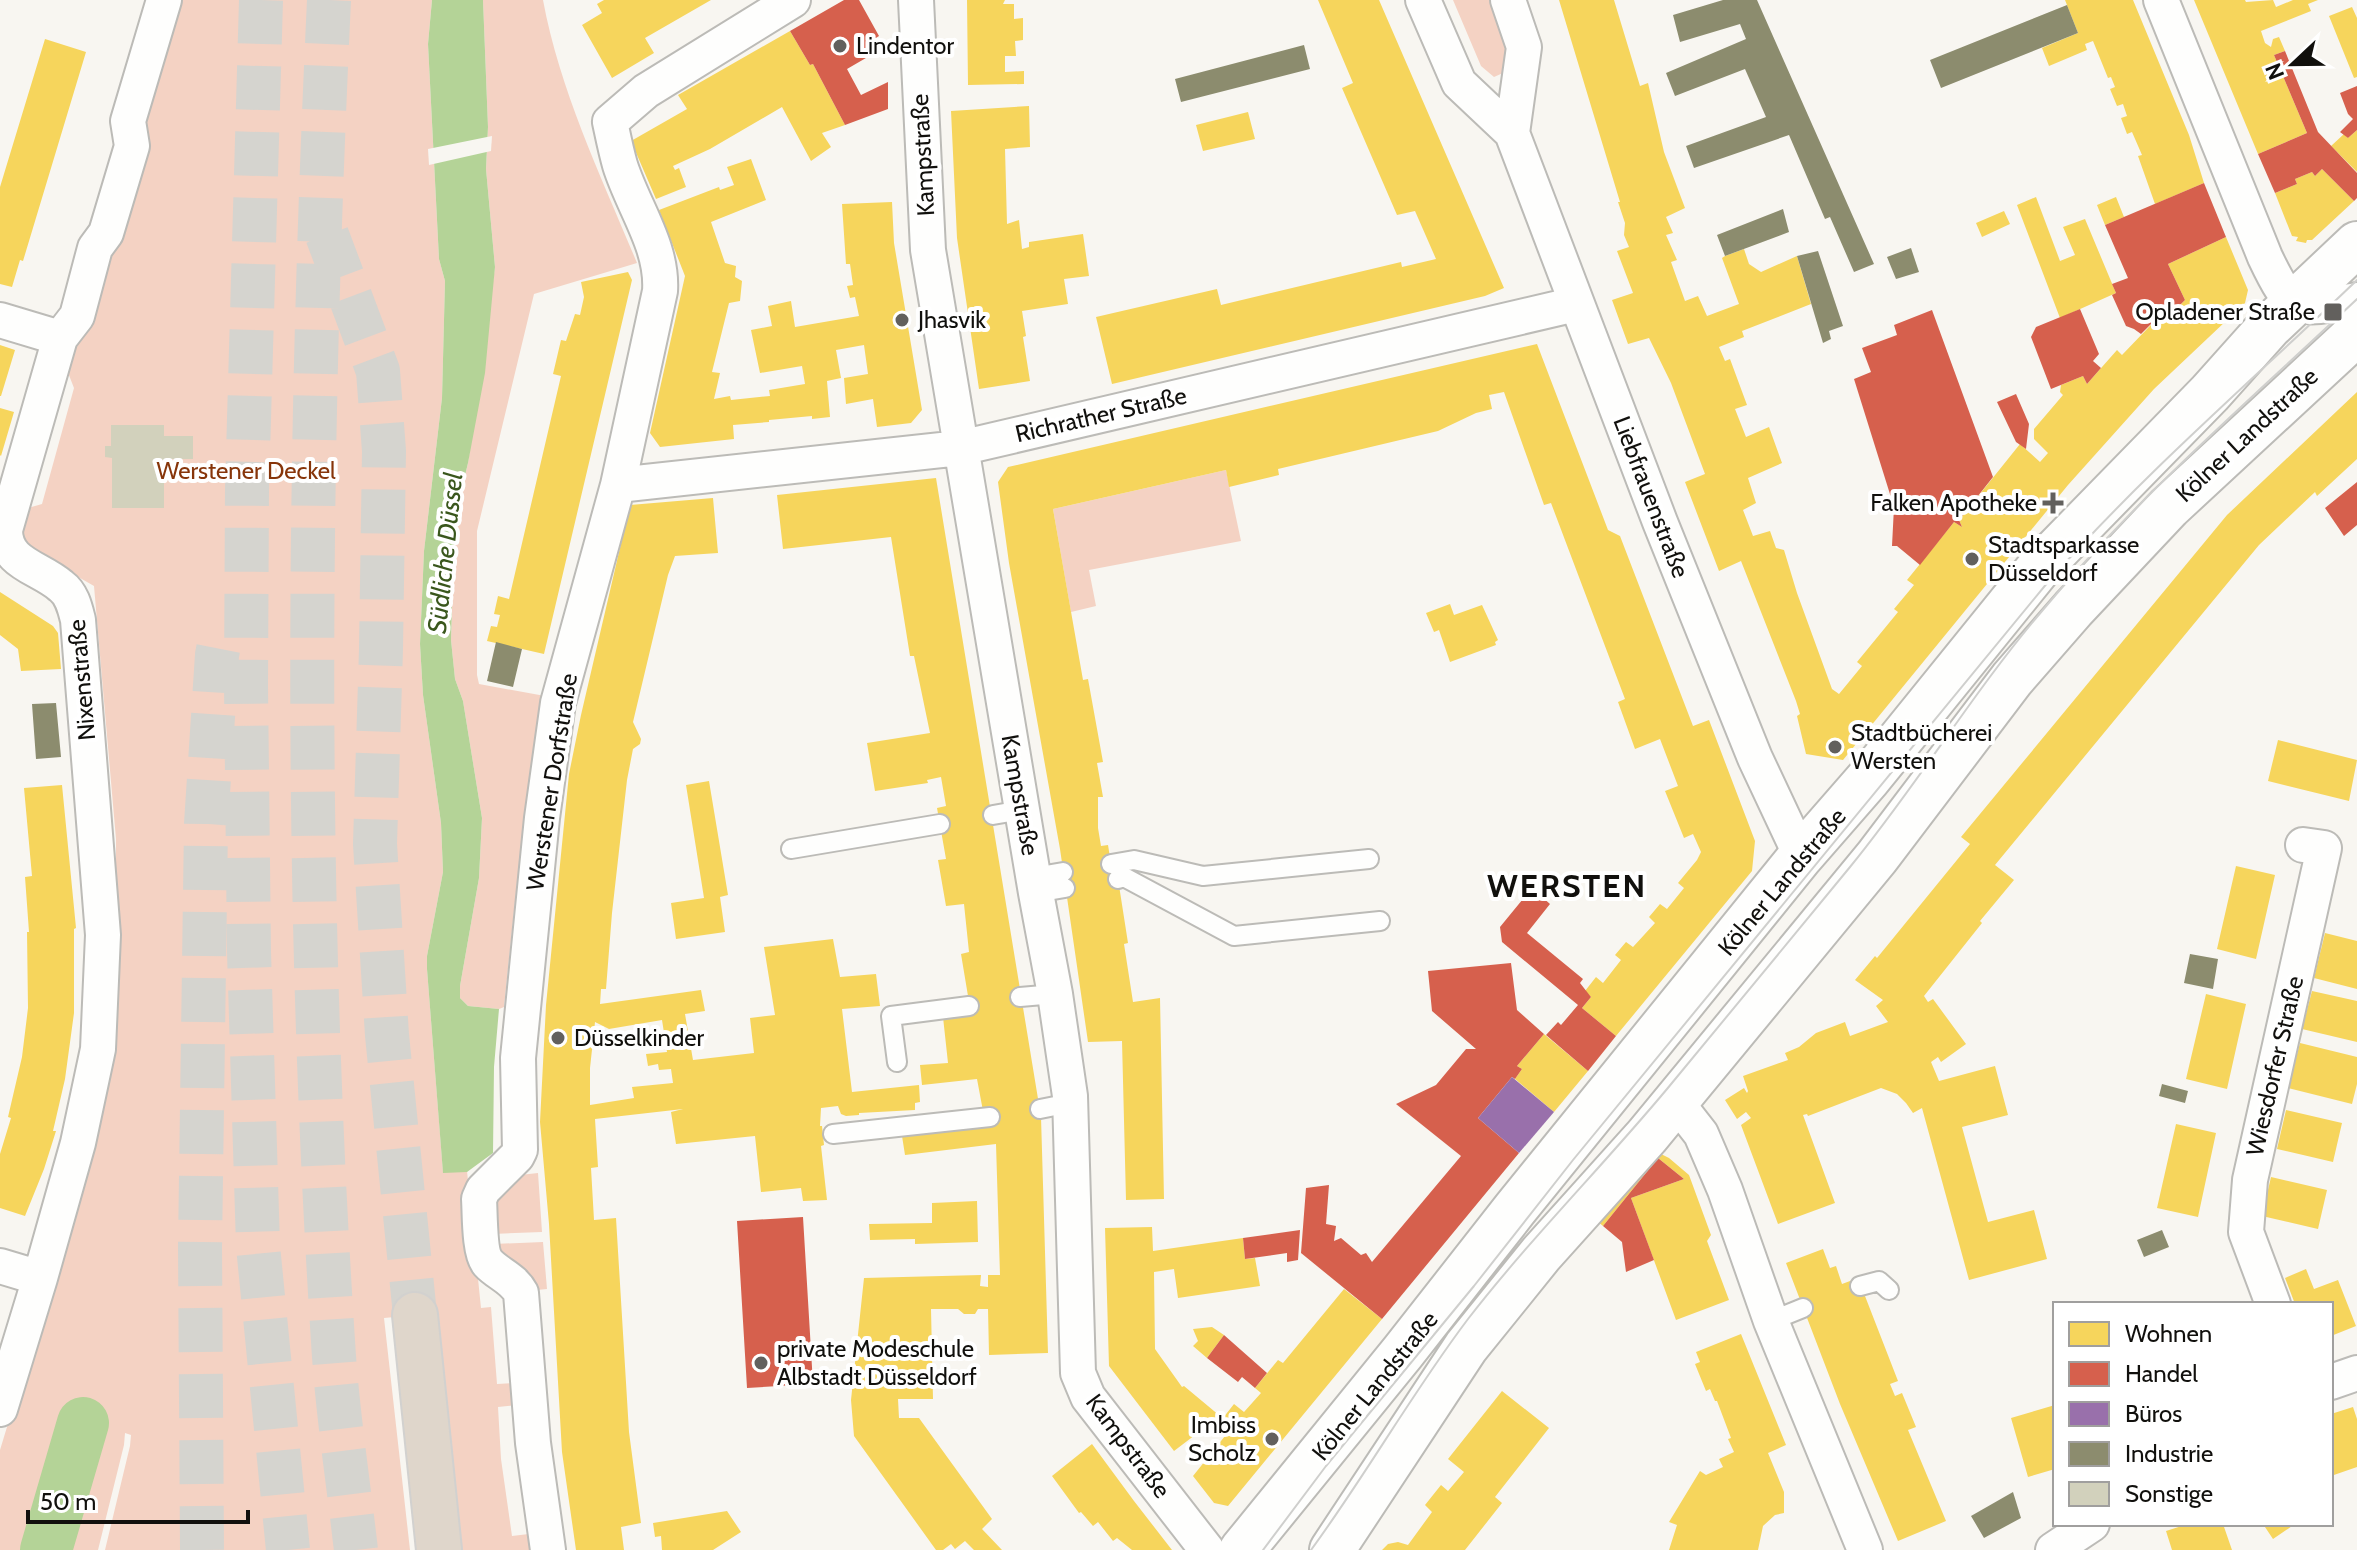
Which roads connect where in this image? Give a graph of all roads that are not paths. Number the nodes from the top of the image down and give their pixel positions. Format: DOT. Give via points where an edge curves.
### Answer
graph roads {
  1 [pos="164,0"];
  2 [pos="793,0"];
  3 [pos="916,0"];
  4 [pos="1423,0"];
  5 [pos="1508,0"];
  6 [pos="2161,0"];
  7 [pos="1512,133"];
  8 [pos="2357,244"];
  9 [pos="2357,300"];
  10 [pos="2295,303"];
  11 [pos="1576,304"];
  12 [pos="0,320"];
  13 [pos="2357,333"];
  14 [pos="60,338"];
  15 [pos="960,448"];
  16 [pos="618,485"];
  17 [pos="5,556"];
  18 [pos="940,824"];
  19 [pos="2303,845"];
  20 [pos="791,849"];
  21 [pos="1801,856"];
  22 [pos="1369,859"];
  23 [pos="1380,921"];
  24 [pos="1055,994"];
  25 [pos="1020,997"];
  26 [pos="969,1006"];
  27 [pos="897,1062"];
  28 [pos="1676,1102"];
  29 [pos="990,1117"];
  30 [pos="833,1134"];
  31 [pos="0,1266"];
  32 [pos="40,1278"];
  33 [pos="1860,1286"];
  34 [pos="1889,1290"];
  35 [pos="2272,1302"];
  36 [pos="1803,1308"];
  37 [pos="415,1315"];
  38 [pos="1771,1321"];
  39 [pos="1403,1352"];
  40 [pos="2357,1373"];
  41 [pos="2333,1381"];
  42 [pos="0,1409"];
  43 [pos="2089,1526"];
  44 [pos="439,1550"];
  45 [pos="548,1550"];
  46 [pos="1207,1550"];
  47 [pos="1242,1550"];
  48 [pos="1281,1550"];
  49 [pos="1332,1550"];
  50 [pos="1865,1550"];
  51 [pos="2053,1550"];
  1 -- 14 [label="street, Nixenstraße" via="128,121 132,146 106,233 95,248 77,316"];
  2 -- 16 [label="street, Werstener Dorfstraße" via="646,91 610,122 620,165 661,274"];
  3 -- 15 [label="street, Kampstraße" via="928,250"];
  4 -- 7 [label="street, Liebfrauenstraße" via="1459,83"];
  5 -- 7 [label="street, Liebfrauenstraße" via="1524,47"];
  6 -- 10 [label="street" via="2265,257"];
  7 -- 11 [label="street, Liebfrauenstraße"];
  8 -- 10 [label="main road, Kölner Landstraße"];
  9 -- 10 [label="street" via="2313,307"];
  10 -- 21 [label="main road, Kölner Landstraße" via="2038,569"];
  11 -- 15 [label="street, Richrather Straße"];
  11 -- 21 [label="street, Liebfrauenstraße" via="1755,758"];
  12 -- 14 [label="street"];
  13 -- 28 [label="main road, Kölner Landstraße" via="2169,507 2073,609"];
  14 -- 17 [label="street, Nixenstraße" via="5,530"];
  15 -- 16 [label="street, Richrather Straße"];
  15 -- 24 [label="street, Kampstraße" via="1008,812 1049,882"];
  16 -- 45 [label="street, Werstener Dorfstraße" via="558,703 518,1058 520,1150 479,1199 483,1257 521,1293"];
  17 -- 32 [label="street, Nixenstraße" via="63,586 74,604 103,935 98,1049"];
  18 -- 20 [label="lane"];
  19 -- 35 [label="street, Wiesdorfer Straße" via="2324,848 2250,1180 2246,1232"];
  21 -- 28 [label="main road" via="1813,850 1824,854 1823,876 1684,1041 1670,1071"];
  21 -- 39 [label="main road, Kölner Landstraße"];
  22 -- 23 [label="lane" via="1203,876 1134,860 1114,871 1234,936"];
  24 -- 25 [label="lane"];
  24 -- 46 [label="street, Kampstraße" via="1055,1106 1078,1373 1088,1397"];
  26 -- 27 [label="lane" via="891,1016"];
  28 -- 38 [label="street" via="1701,1134"];
  28 -- 49 [label="main road, Kölner Landstraße" via="1466,1347"];
  29 -- 30 [label="lane"];
  31 -- 32 [label="street"];
  32 -- 42 [label="street, Nixenstraße"];
  33 -- 34 [label="lane" via="1879,1281"];
  36 -- 38 [label="lane"];
  37 -- 44 [label="highway"];
  38 -- 50 [label="street"];
  39 -- 47 [label="main road, Kölner Landstraße"];
  39 -- 48 [label="main road" via="1393,1400"];
  40 -- 41 [label="street"];
  43 -- 51 [label="street"];
}
